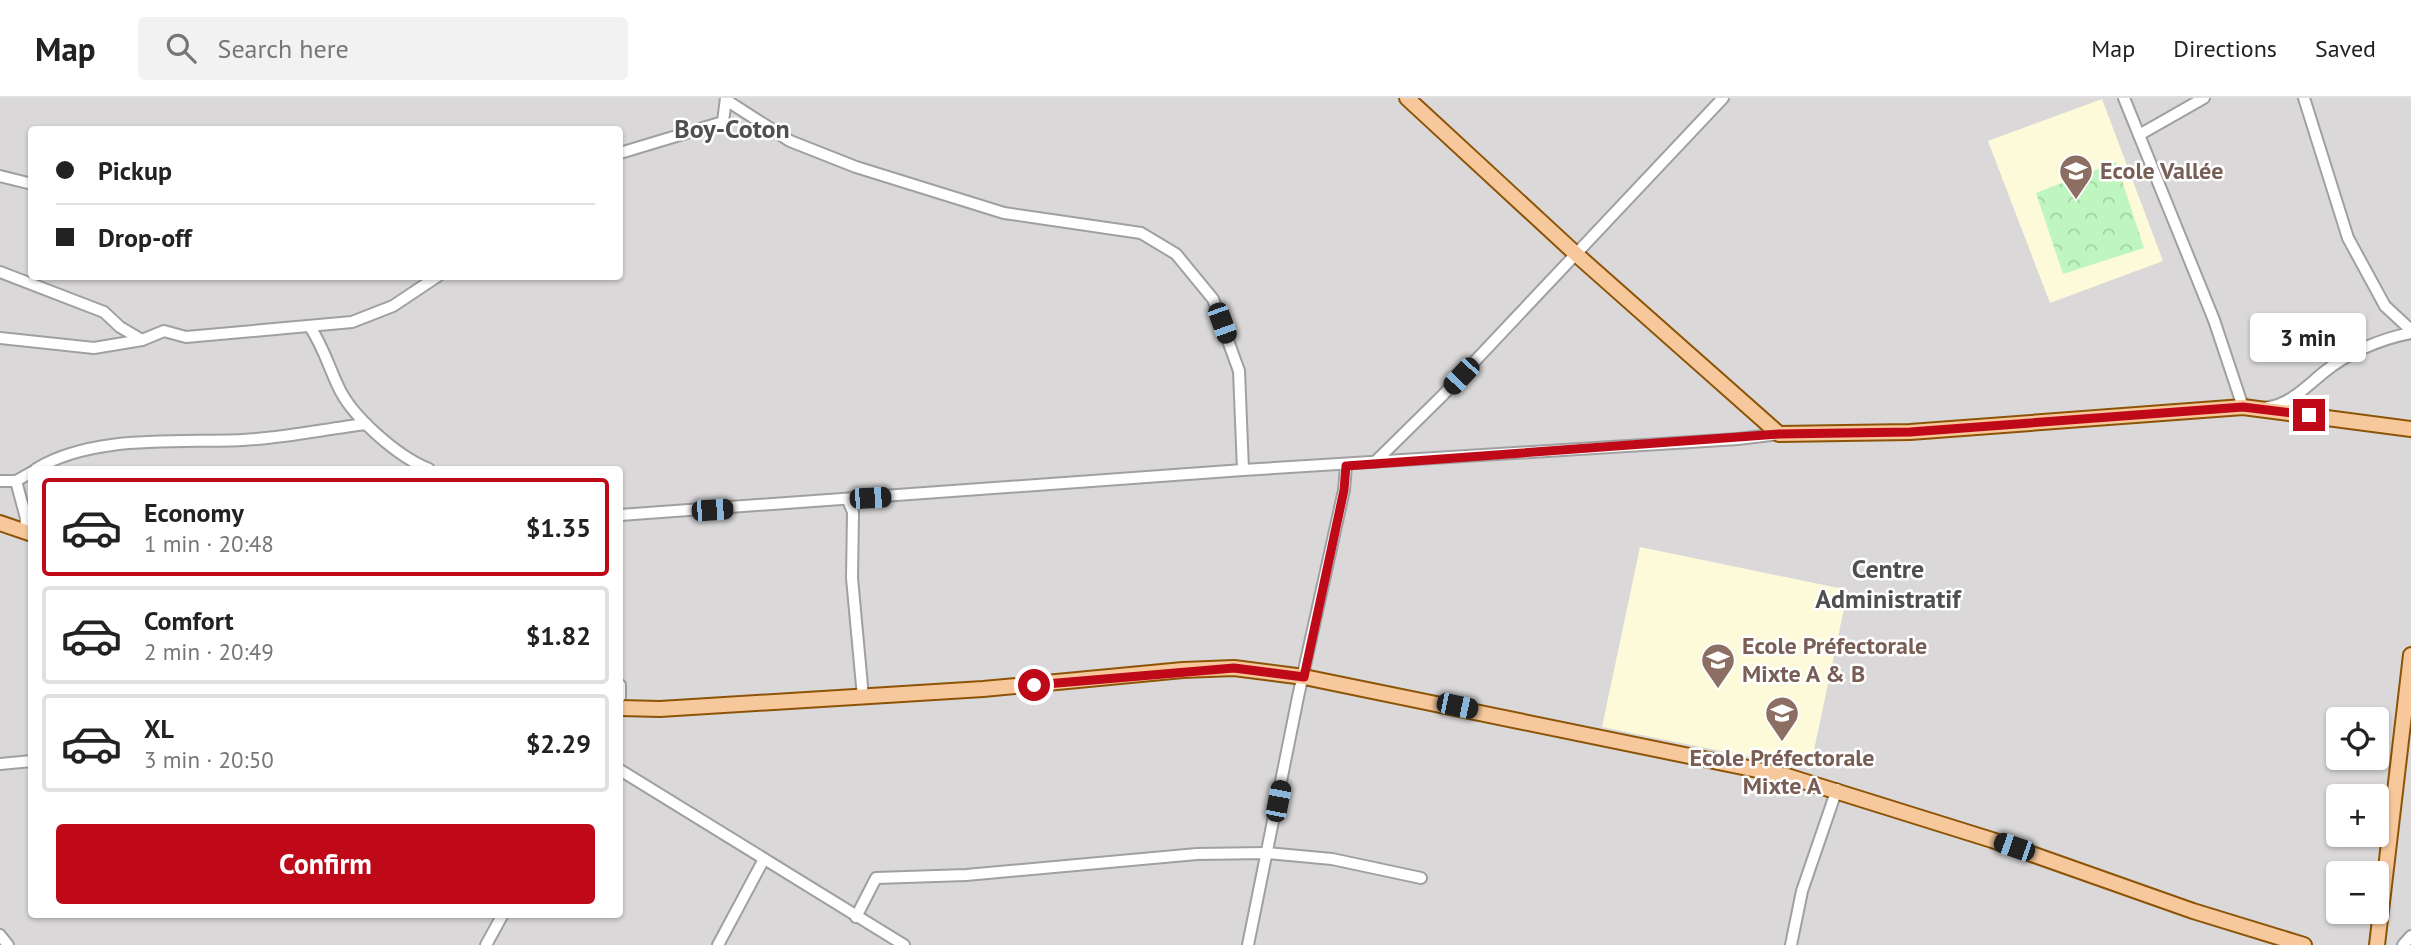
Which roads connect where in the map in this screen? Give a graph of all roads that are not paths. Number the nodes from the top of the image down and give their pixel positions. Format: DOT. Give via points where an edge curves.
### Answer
graph roads {
  1 [pos="1407,98"];
  2 [pos="1723,98"];
  3 [pos="2124,98"];
  4 [pos="2204,98"];
  5 [pos="2304,98"];
  6 [pos="726,99"];
  7 [pos="2139,135"];
  8 [pos="623,152"];
  9 [pos="0,176"];
  10 [pos="28,183"];
  11 [pos="1577,255"];
  12 [pos="0,264"];
  13 [pos="5,274"];
  14 [pos="432,280"];
  15 [pos="310,327"];
  16 [pos="2411,332"];
  17 [pos="0,338"];
  18 [pos="142,340"];
  19 [pos="2243,407"];
  20 [pos="2259,408"];
  21 [pos="366,424"];
  22 [pos="2411,429"];
  23 [pos="1779,434"];
  24 [pos="1375,462"];
  25 [pos="41,466"];
  26 [pos="420,466"];
  27 [pos="1346,466"];
  28 [pos="1243,470"];
  29 [pos="28,474"];
  30 [pos="0,481"];
  31 [pos="16,481"];
  32 [pos="848,500"];
  33 [pos="623,516"];
  34 [pos="0,523"];
  35 [pos="28,533"];
  36 [pos="2411,655"];
  37 [pos="1304,677"];
  38 [pos="863,696"];
  39 [pos="623,708"];
  40 [pos="28,761"];
  41 [pos="0,764"];
  42 [pos="623,772"];
  43 [pos="1838,789"];
  44 [pos="1267,853"];
  45 [pos="764,859"];
  46 [pos="1421,878"];
  47 [pos="501,918"];
  48 [pos="856,918"];
  49 [pos="0,935"];
  50 [pos="2411,936"];
  51 [pos="8,945"];
  52 [pos="486,945"];
  53 [pos="718,945"];
  54 [pos="904,945"];
  55 [pos="1248,945"];
  56 [pos="1791,945"];
  57 [pos="2304,945"];
  58 [pos="2377,945"];
  59 [pos="2403,945"];
  1 -- 11 [label="main road"];
  2 -- 11 [label="street"];
  3 -- 7 [label="street"];
  4 -- 7 [label="street"];
  5 -- 16 [label="street" via="2348,238 2385,306"];
  6 -- 8 [label="street" via="723,122"];
  6 -- 28 [label="street" via="790,141 856,167 1004,213 1140,233 1176,254 1213,299 1239,371"];
  7 -- 19 [label="street" via="2214,320"];
  9 -- 10 [label="street"];
  11 -- 23 [label="main road"];
  11 -- 24 [label="street"];
  12 -- 13 [label="street"];
  13 -- 18 [label="street" via="104,312"];
  14 -- 15 [label="street" via="393,306 352,323"];
  15 -- 18 [label="street" via="186,337 164,331"];
  15 -- 21 [label="street" via="323,346 339,388"];
  16 -- 20 [label="street" via="2380,339 2278,406"];
  17 -- 18 [label="street" via="94,348"];
  19 -- 20 [label="main road"];
  19 -- 23 [label="main road" via="1910,432"];
  20 -- 22 [label="main road"];
  21 -- 25 [label="street" via="246,440 120,443"];
  21 -- 26 [label="street"];
  23 -- 24 [label="street"];
  24 -- 27 [label="street"];
  27 -- 28 [label="street"];
  27 -- 37 [label="street"];
  28 -- 32 [label="street"];
  29 -- 31 [label="street"];
  30 -- 31 [label="street"];
  31 -- 35 [label="street"];
  32 -- 33 [label="street"];
  32 -- 38 [label="street" via="853,512 852,578"];
  34 -- 35 [label="main road"];
  36 -- 58 [label="main road"];
  37 -- 38 [label="main road" via="1234,668"];
  37 -- 43 [label="main road" via="1700,756"];
  37 -- 44 [label="street"];
  38 -- 39 [label="main road"];
  40 -- 41 [label="street"];
  42 -- 45 [label="street"];
  43 -- 56 [label="street" via="1802,891"];
  43 -- 57 [label="main road"];
  44 -- 46 [label="street" via="1332,859"];
  44 -- 48 [label="street" via="876,878"];
  44 -- 55 [label="street"];
  45 -- 48 [label="street"];
  45 -- 53 [label="street"];
  47 -- 52 [label="street"];
  48 -- 54 [label="street"];
  49 -- 51 [label="street"];
  50 -- 59 [label="street"];
}
